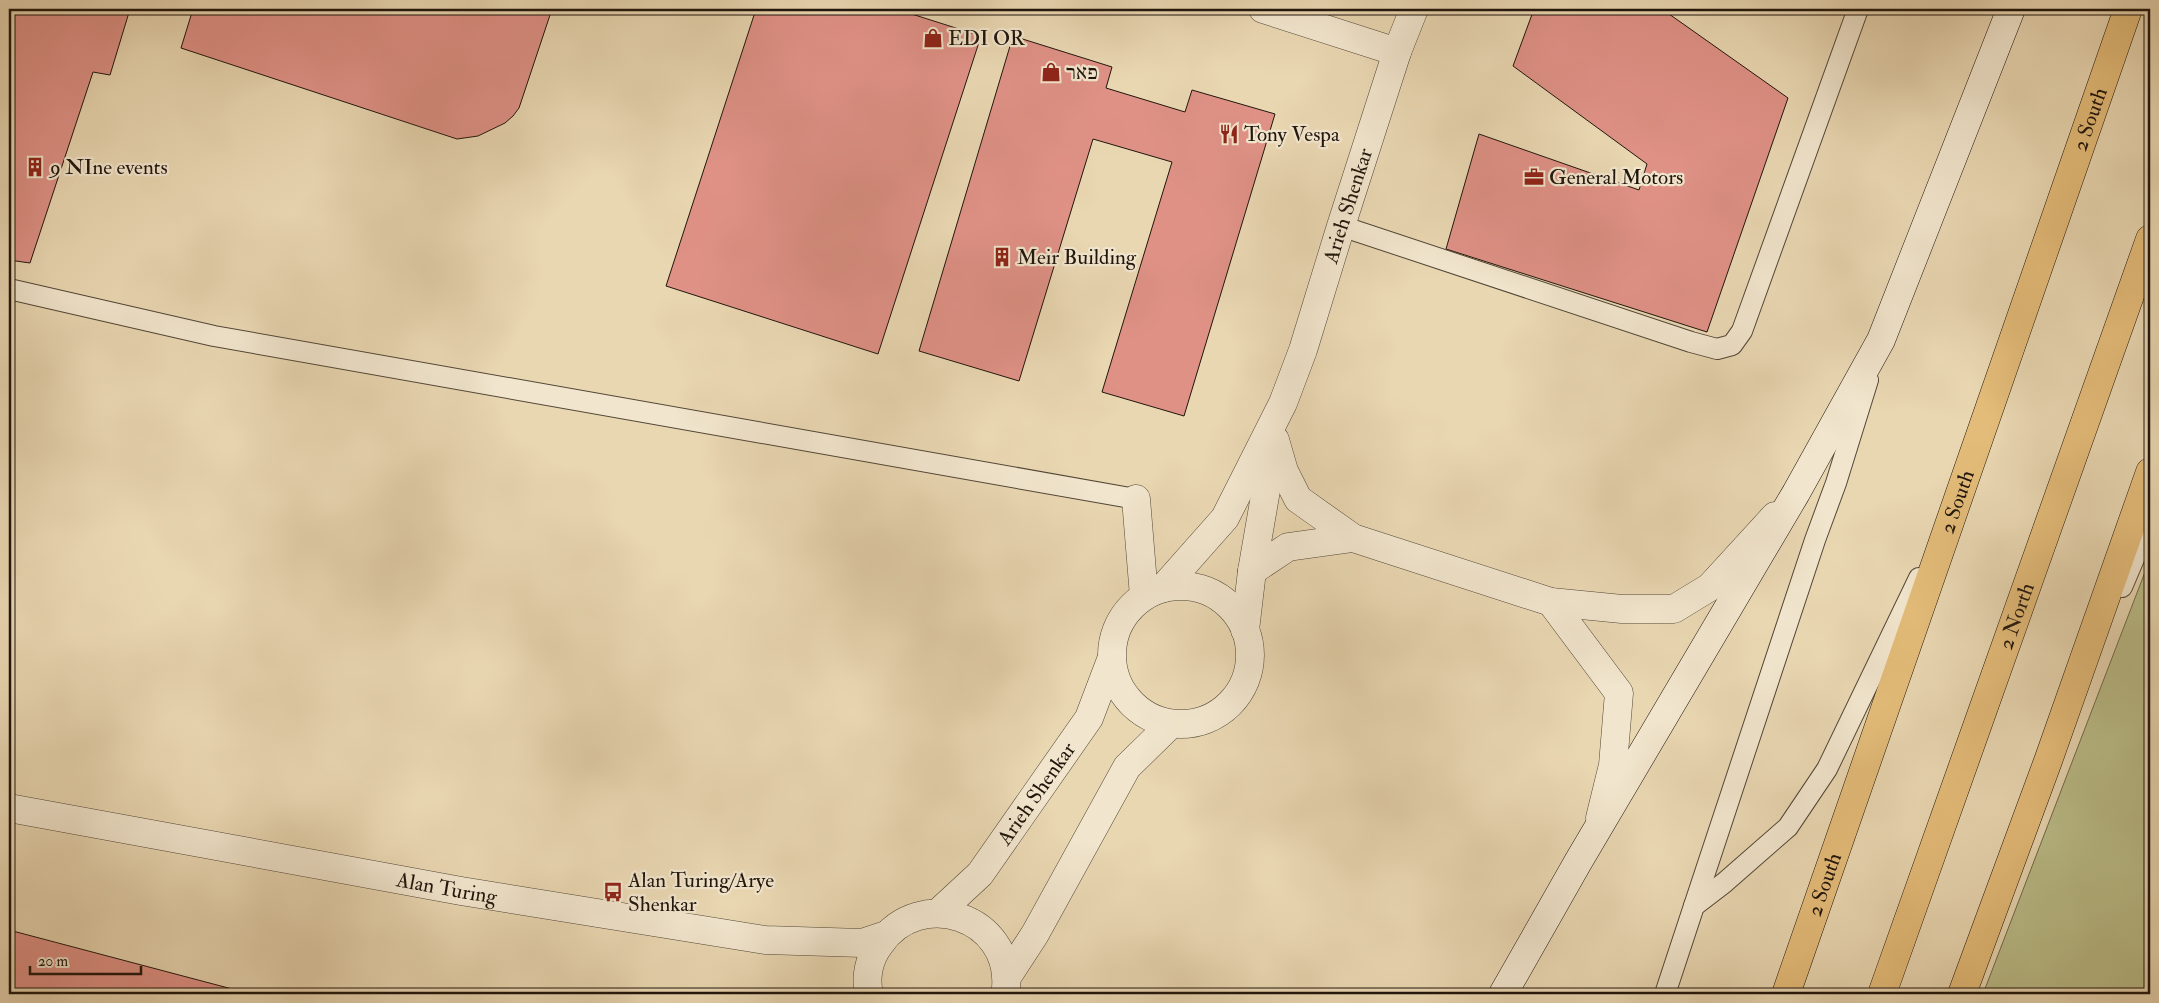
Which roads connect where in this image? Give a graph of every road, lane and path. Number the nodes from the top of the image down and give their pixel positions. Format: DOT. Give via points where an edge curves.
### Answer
graph roads {
  1 [pos="1263,9"];
  2 [pos="1414,9"];
  3 [pos="1858,9"];
  4 [pos="2012,9"];
  5 [pos="2128,9"];
  6 [pos="1397,52"];
  7 [pos="1341,226"];
  8 [pos="2150,238"];
  9 [pos="9,289"];
  10 [pos="1881,340"];
  11 [pos="1283,403"];
  12 [pos="1275,440"];
  13 [pos="2150,472"];
  14 [pos="1965,484"];
  15 [pos="1796,493"];
  16 [pos="1136,499"];
  17 [pos="2150,521"];
  18 [pos="1353,538"];
  19 [pos="1252,571"];
  20 [pos="1153,592"];
  21 [pos="1551,602"];
  22 [pos="1245,630"];
  23 [pos="1111,660"];
  24 [pos="1171,724"];
  25 [pos="2048,761"];
  26 [pos="9,808"];
  27 [pos="1596,833"];
  28 [pos="1694,906"];
  29 [pos="939,912"];
  30 [pos="886,935"];
  31 [pos="1006,986"];
  32 [pos="869,994"];
  33 [pos="1503,994"];
  34 [pos="1664,994"];
  35 [pos="1786,994"];
  36 [pos="1882,994"];
  37 [pos="1962,994"];
  1 -- 6 [label="street"];
  2 -- 6 [label="street, Arieh Shenkar"];
  3 -- 7 [label="lane" via="1742,331 1732,345 1717,349 1691,342"];
  4 -- 10 [label="street"];
  5 -- 14 [label="highway, 2 South"];
  6 -- 7 [label="street, Arieh Shenkar"];
  7 -- 11 [label="street, Arieh Shenkar" via="1303,350"];
  8 -- 36 [label="highway, 2 North"];
  9 -- 16 [label="lane" via="214,336"];
  10 -- 15 [label="street"];
  10 -- 28 [label="lane"];
  11 -- 12 [label="street, Arieh Shenkar"];
  11 -- 20 [label="street, Arieh Shenkar" via="1225,518"];
  12 -- 18 [label="street" via="1284,471 1298,499"];
  12 -- 19 [label="street, Arieh Shenkar"];
  13 -- 25 [label="highway"];
  14 -- 28 [label="lane" via="1827,769 1788,828"];
  14 -- 35 [label="highway, 2 South"];
  15 -- 21 [label="street" via="1710,587 1674,609 1622,610"];
  15 -- 27 [label="street"];
  16 -- 20 [label="street"];
  17 -- 25 [label="lane"];
  18 -- 19 [label="street" via="1288,548"];
  18 -- 21 [label="street"];
  19 -- 22 [label="street, Arieh Shenkar"];
  20 -- 22 [label="street" via="1183,586 1203,588 1236,612"];
  20 -- 23 [label="street" via="1129,608 1119,623 1112,640"];
  21 -- 27 [label="street" via="1619,693 1613,765"];
  22 -- 24 [label="street" via="1250,649 1250,670 1242,690 1229,706 1212,718 1192,724"];
  23 -- 24 [label="street" via="1115,678 1135,708 1151,718"];
  23 -- 29 [label="street, Arieh Shenkar" via="1089,718 980,874"];
  24 -- 31 [label="street" via="1127,767"];
  25 -- 37 [label="highway"];
  26 -- 30 [label="street, Alan Turing" via="461,891 765,940 862,943"];
  27 -- 33 [label="street"];
  28 -- 34 [label="lane"];
  29 -- 30 [label="street" via="919,915"];
  29 -- 31 [label="street" via="959,916 977,925 992,939 1002,957"];
  30 -- 32 [label="street" via="868,968"];
}
